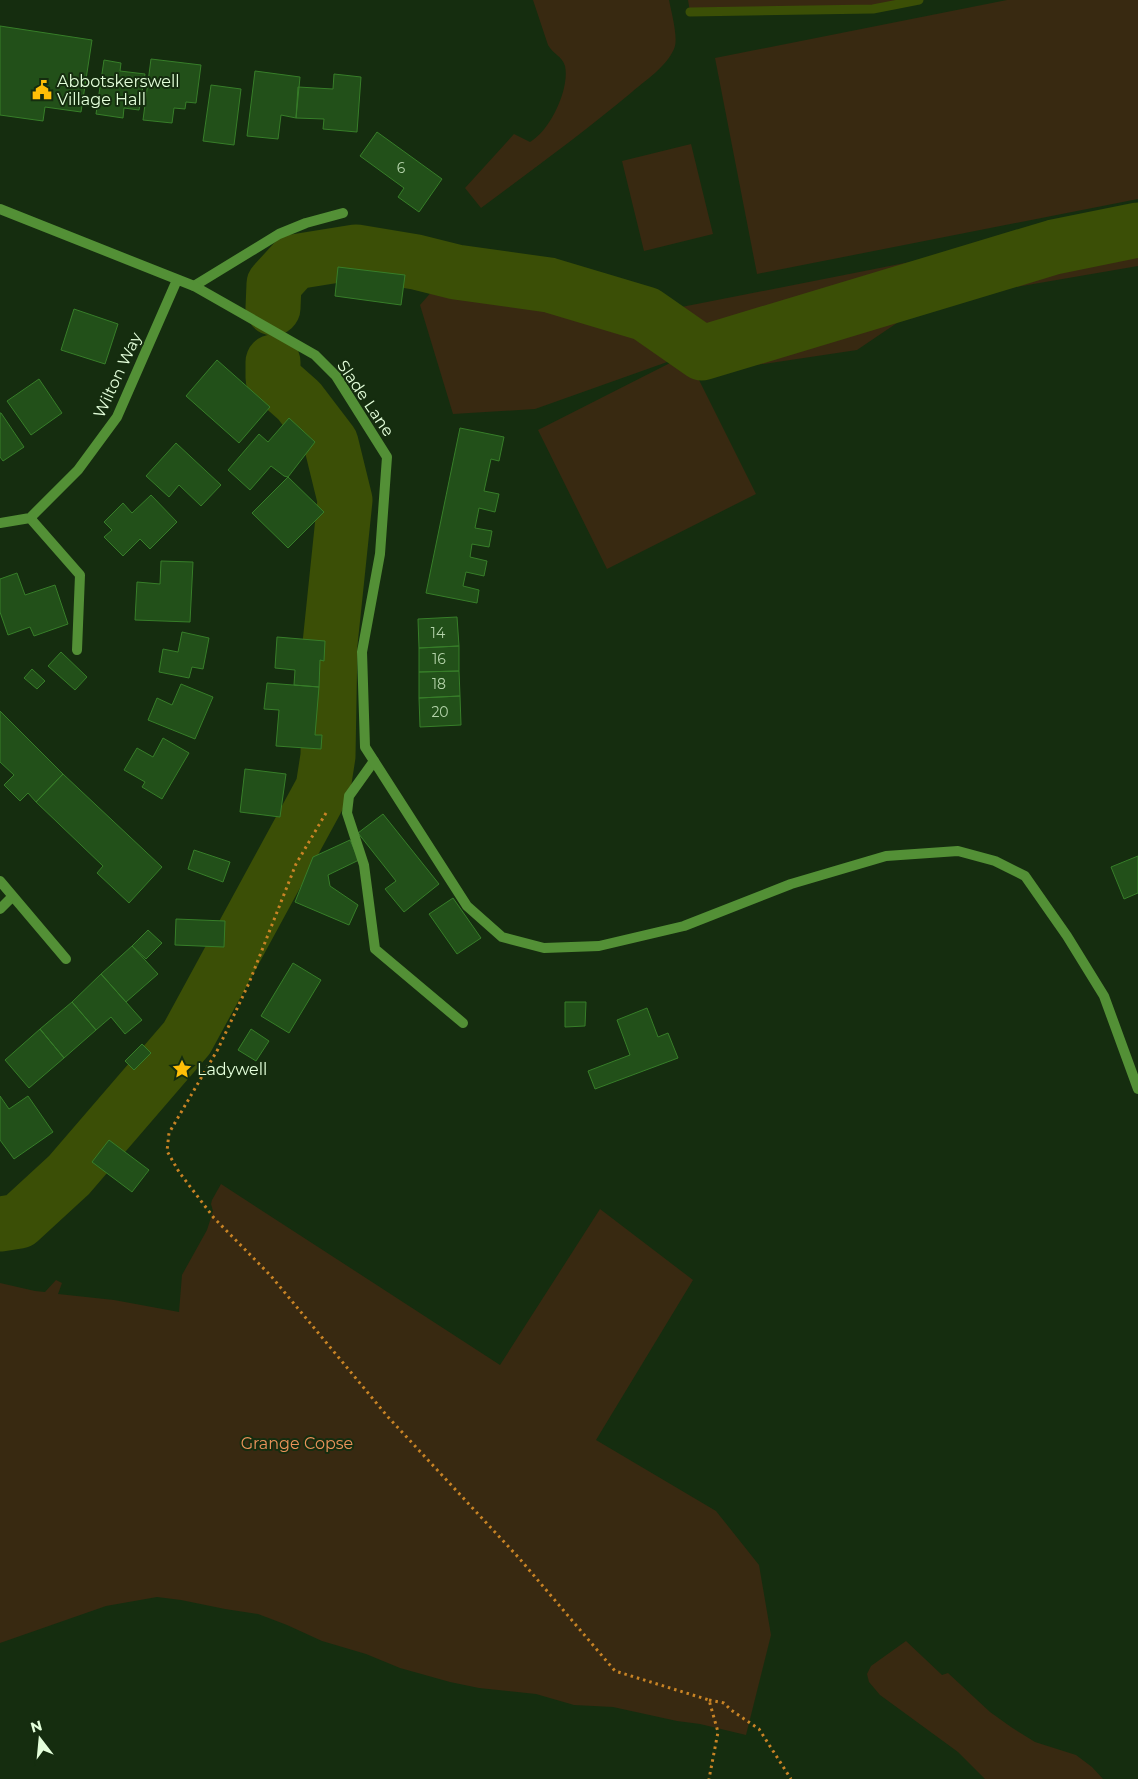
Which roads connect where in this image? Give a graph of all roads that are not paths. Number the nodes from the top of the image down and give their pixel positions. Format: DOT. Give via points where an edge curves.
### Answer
graph roads {
  1 [pos="0,209"];
  2 [pos="343,213"];
  3 [pos="176,280"];
  4 [pos="194,286"];
  5 [pos="30,518"];
  6 [pos="0,523"];
  7 [pos="77,650"];
  8 [pos="374,761"];
  9 [pos="0,881"];
  10 [pos="12,897"];
  11 [pos="0,909"];
  12 [pos="66,959"];
  13 [pos="462,1023"];
  14 [pos="1138,1089"];
  1 -- 3 [label="street, Slade Lane"];
  2 -- 4 [label="street" via="279,234"];
  3 -- 4 [label="street, Slade Lane"];
  3 -- 5 [label="street, Wilton Way" via="117,418 78,470"];
  4 -- 8 [label="street, Slade Lane" via="315,355 336,376 387,457 380,554 362,652 365,747"];
  5 -- 6 [label="street"];
  5 -- 7 [label="street" via="80,576"];
  8 -- 13 [label="street" via="349,796 347,814 364,865 375,948"];
  8 -- 14 [label="street" via="468,906 502,937 544,948 599,946 684,926 791,884 886,856 958,851 995,862 1025,876 1067,936 1104,996"];
  9 -- 10 [label="street"];
  10 -- 11 [label="street"];
  10 -- 12 [label="street"];
}
